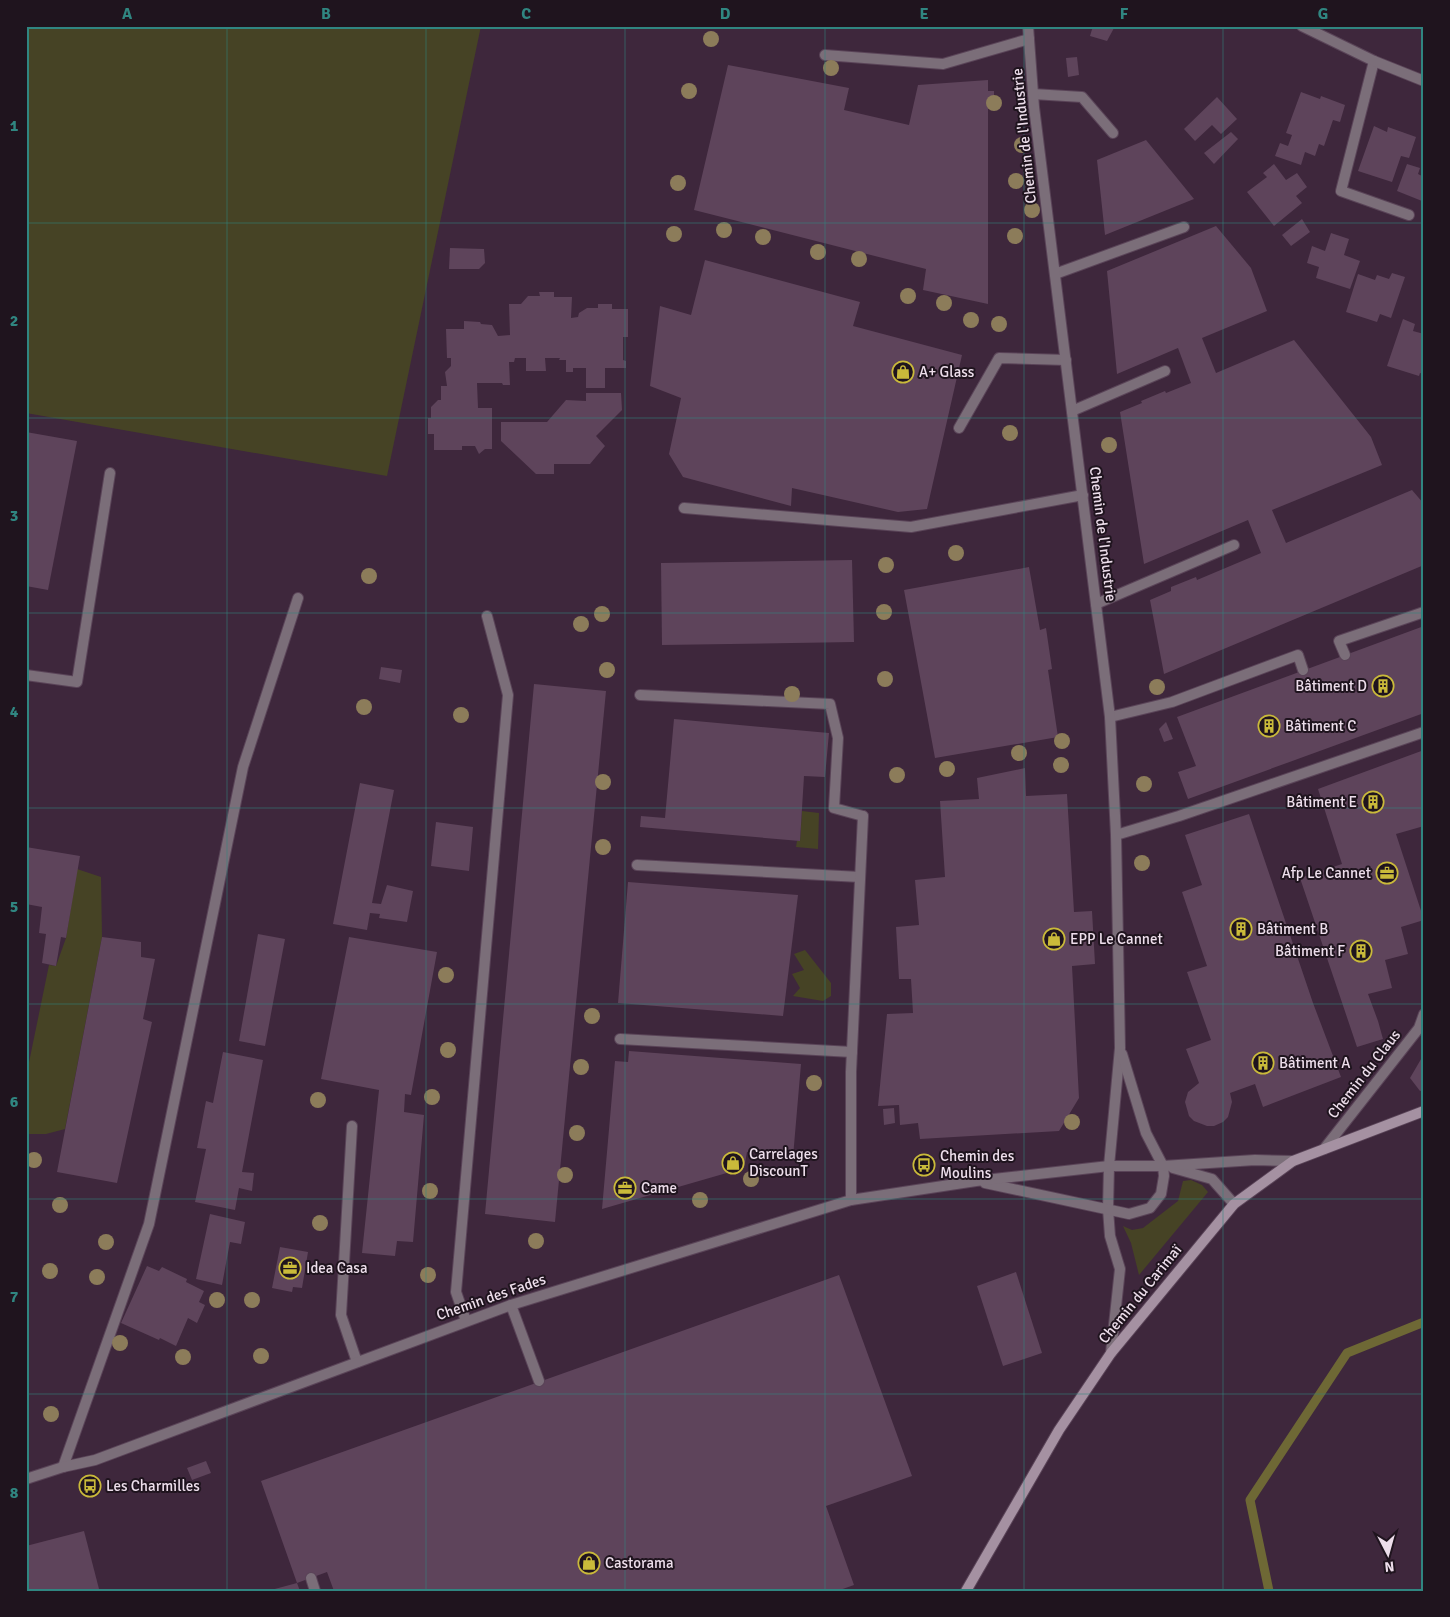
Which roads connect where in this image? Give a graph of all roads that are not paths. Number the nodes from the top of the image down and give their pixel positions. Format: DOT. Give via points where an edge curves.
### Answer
graph roads {
  1 [pos="1028,26"];
  2 [pos="1302,26"];
  3 [pos="1029,40"];
  4 [pos="825,55"];
  5 [pos="1374,61"];
  6 [pos="1424,81"];
  7 [pos="1033,94"];
  8 [pos="1113,133"];
  9 [pos="1409,215"];
  10 [pos="1184,227"];
  11 [pos="1055,274"];
  12 [pos="1066,360"];
  13 [pos="1165,371"];
  14 [pos="1072,411"];
  15 [pos="958,428"];
  16 [pos="110,473"];
  17 [pos="1083,495"];
  18 [pos="684,508"];
  19 [pos="1234,545"];
  20 [pos="298,598"];
  21 [pos="1096,604"];
  22 [pos="1424,612"];
  23 [pos="487,616"];
  24 [pos="1345,655"];
  25 [pos="1303,670"];
  26 [pos="26,675"];
  27 [pos="640,694"];
  28 [pos="1110,717"];
  29 [pos="1424,732"];
  30 [pos="1116,835"];
  31 [pos="637,865"];
  32 [pos="860,877"];
  33 [pos="1424,1014"];
  34 [pos="620,1038"];
  35 [pos="1120,1048"];
  36 [pos="852,1052"];
  37 [pos="1424,1111"];
  38 [pos="352,1126"];
  39 [pos="1324,1149"];
  40 [pos="1293,1161"];
  41 [pos="1109,1166"];
  42 [pos="1163,1166"];
  43 [pos="976,1181"];
  44 [pos="851,1200"];
  45 [pos="1234,1204"];
  46 [pos="1108,1209"];
  47 [pos="511,1305"];
  48 [pos="466,1321"];
  49 [pos="1111,1353"];
  50 [pos="357,1362"];
  51 [pos="539,1382"];
  52 [pos="63,1467"];
  53 [pos="26,1479"];
  54 [pos="311,1578"];
  55 [pos="315,1591"];
  56 [pos="966,1591"];
  1 -- 3 [label="street, Chemin de l'Industrie"];
  2 -- 5 [label="street"];
  3 -- 4 [label="street" via="943,64"];
  3 -- 7 [label="street, Chemin de l'Industrie"];
  5 -- 6 [label="street"];
  5 -- 9 [label="street" via="1342,191"];
  7 -- 8 [label="street" via="1082,98"];
  7 -- 11 [label="street, Chemin de l'Industrie"];
  10 -- 11 [label="street"];
  11 -- 12 [label="street, Chemin de l'Industrie"];
  12 -- 14 [label="street, Chemin de l'Industrie"];
  12 -- 15 [label="street" via="999,358"];
  13 -- 14 [label="street"];
  14 -- 17 [label="street, Chemin de l'Industrie"];
  16 -- 26 [label="street" via="77,682"];
  17 -- 18 [label="street" via="911,527"];
  17 -- 21 [label="street, Chemin de l'Industrie"];
  19 -- 21 [label="street"];
  20 -- 52 [label="street" via="243,767 149,1224"];
  21 -- 28 [label="street, Chemin de l'Industrie"];
  22 -- 24 [label="street" via="1339,641"];
  23 -- 48 [label="street" via="508,696 456,1292"];
  25 -- 28 [label="street" via="1298,655 1172,702"];
  27 -- 32 [label="street" via="830,704 838,738 834,808 863,816"];
  28 -- 30 [label="street, Chemin de l'Industrie"];
  29 -- 30 [label="street"];
  30 -- 35 [label="street, Chemin de l'Industrie"];
  31 -- 32 [label="street"];
  32 -- 36 [label="street"];
  33 -- 39 [label="street, Chemin du Claus" via="1419,1028"];
  34 -- 36 [label="street"];
  35 -- 41 [label="street"];
  35 -- 42 [label="street" via="1146,1133"];
  36 -- 44 [label="street"];
  37 -- 39 [label="main road, Chemin du Carimaï"];
  38 -- 50 [label="street" via="342,1315"];
  39 -- 40 [label="main road, Chemin du Carimaï"];
  40 -- 42 [label="street"];
  40 -- 45 [label="main road, Chemin du Carimaï"];
  41 -- 42 [label="street, Chemin des Fades"];
  41 -- 43 [label="street, Chemin des Fades"];
  41 -- 46 [label="street"];
  42 -- 45 [label="street" via="1212,1178"];
  42 -- 46 [label="street" via="1161,1194 1150,1208 1129,1214"];
  43 -- 44 [label="street, Chemin des Fades"];
  43 -- 46 [label="street"];
  44 -- 47 [label="street, Chemin des Fades"];
  45 -- 49 [label="main road, Chemin du Carimaï"];
  46 -- 49 [label="street" via="1110,1236 1120,1269"];
  47 -- 48 [label="street, Chemin des Fades"];
  47 -- 51 [label="street"];
  48 -- 50 [label="street, Chemin des Fades"];
  49 -- 56 [label="main road, Chemin du Carimaï" via="1059,1430"];
  50 -- 52 [label="street, Chemin des Fades" via="95,1460"];
  52 -- 53 [label="street, Chemin des Fades"];
  54 -- 55 [label="street"];
}
